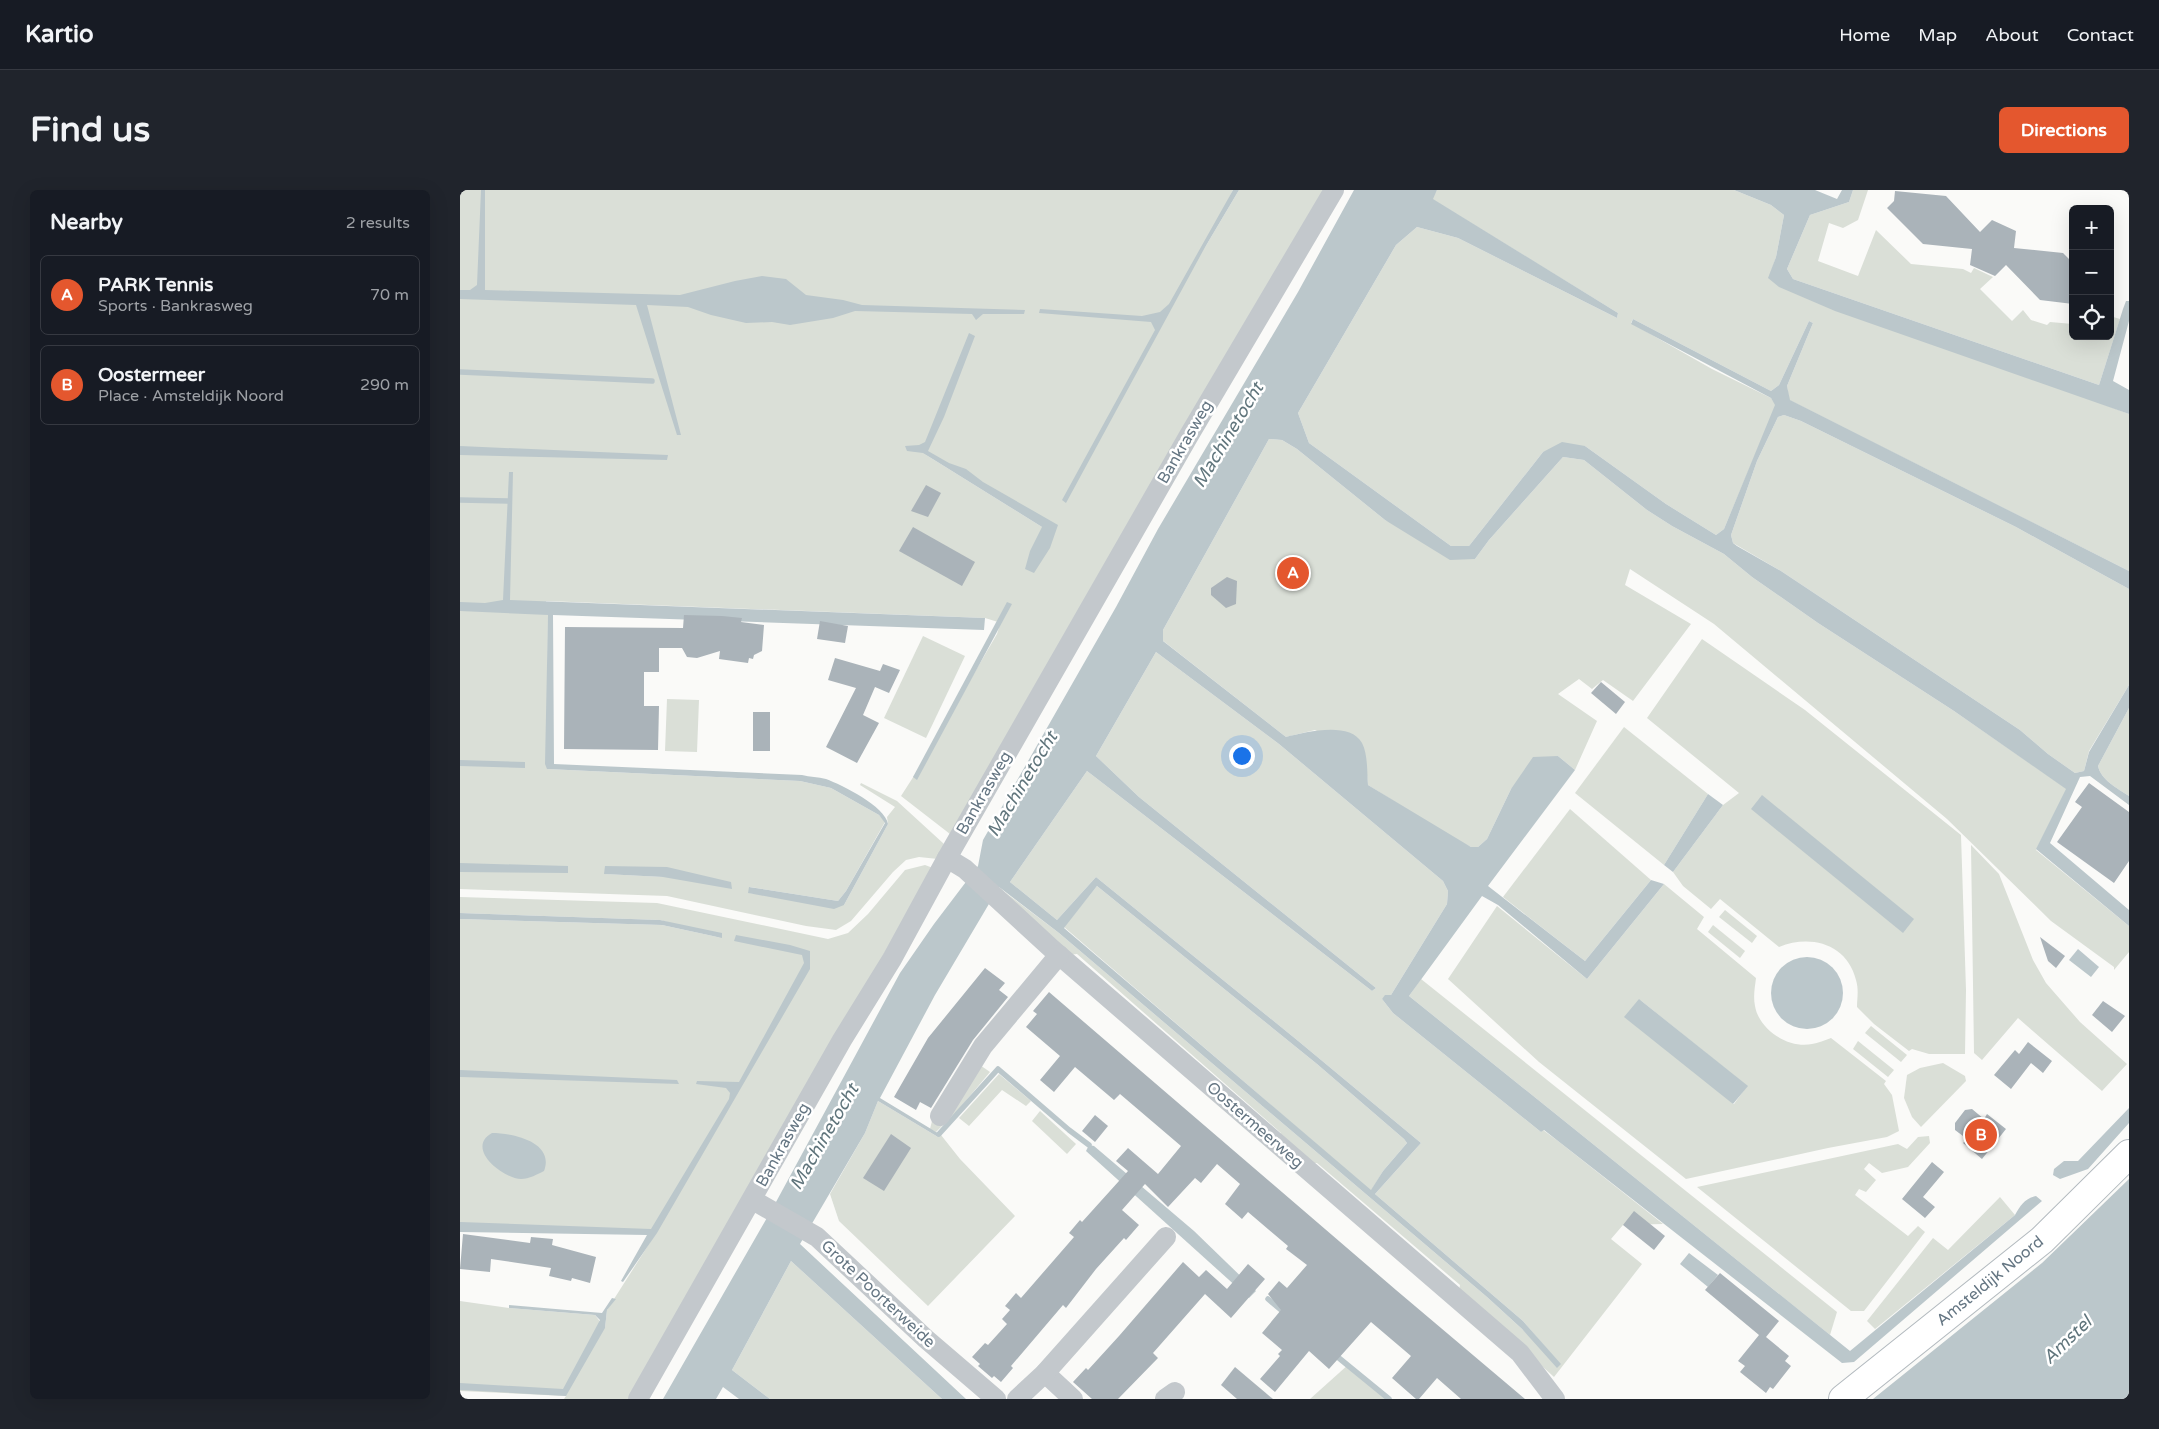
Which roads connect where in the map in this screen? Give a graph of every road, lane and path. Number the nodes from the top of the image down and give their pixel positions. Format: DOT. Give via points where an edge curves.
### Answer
graph roads {
  1 [pos="1334,190"];
  2 [pos="947,858"];
  3 [pos="1059,955"];
  4 [pos="940,1116"];
  5 [pos="2129,1154"];
  6 [pos="760,1204"];
  7 [pos="1166,1237"];
  8 [pos="1045,1373"];
  9 [pos="638,1399"];
  10 [pos="996,1399"];
  11 [pos="1017,1399"];
  12 [pos="1073,1399"];
  13 [pos="1555,1399"];
  14 [pos="1842,1399"];
  1 -- 2 [label="street, Bankrasweg" via="1188,437"];
  2 -- 3 [label="street, Oostermeerweg" via="965,869"];
  2 -- 6 [label="street, Bankrasweg" via="892,959 842,1040"];
  3 -- 4 [label="street" via="983,1046"];
  3 -- 13 [label="street, Oostermeerweg" via="1520,1353"];
  5 -- 14 [label="street, Amsteldijk Noord" via="2042,1240"];
  6 -- 9 [label="street, Bankrasweg"];
  6 -- 10 [label="street, Grote Poorterweide" via="817,1237"];
  7 -- 8 [label="street"];
  8 -- 11 [label="street"];
  8 -- 12 [label="street"];
}
